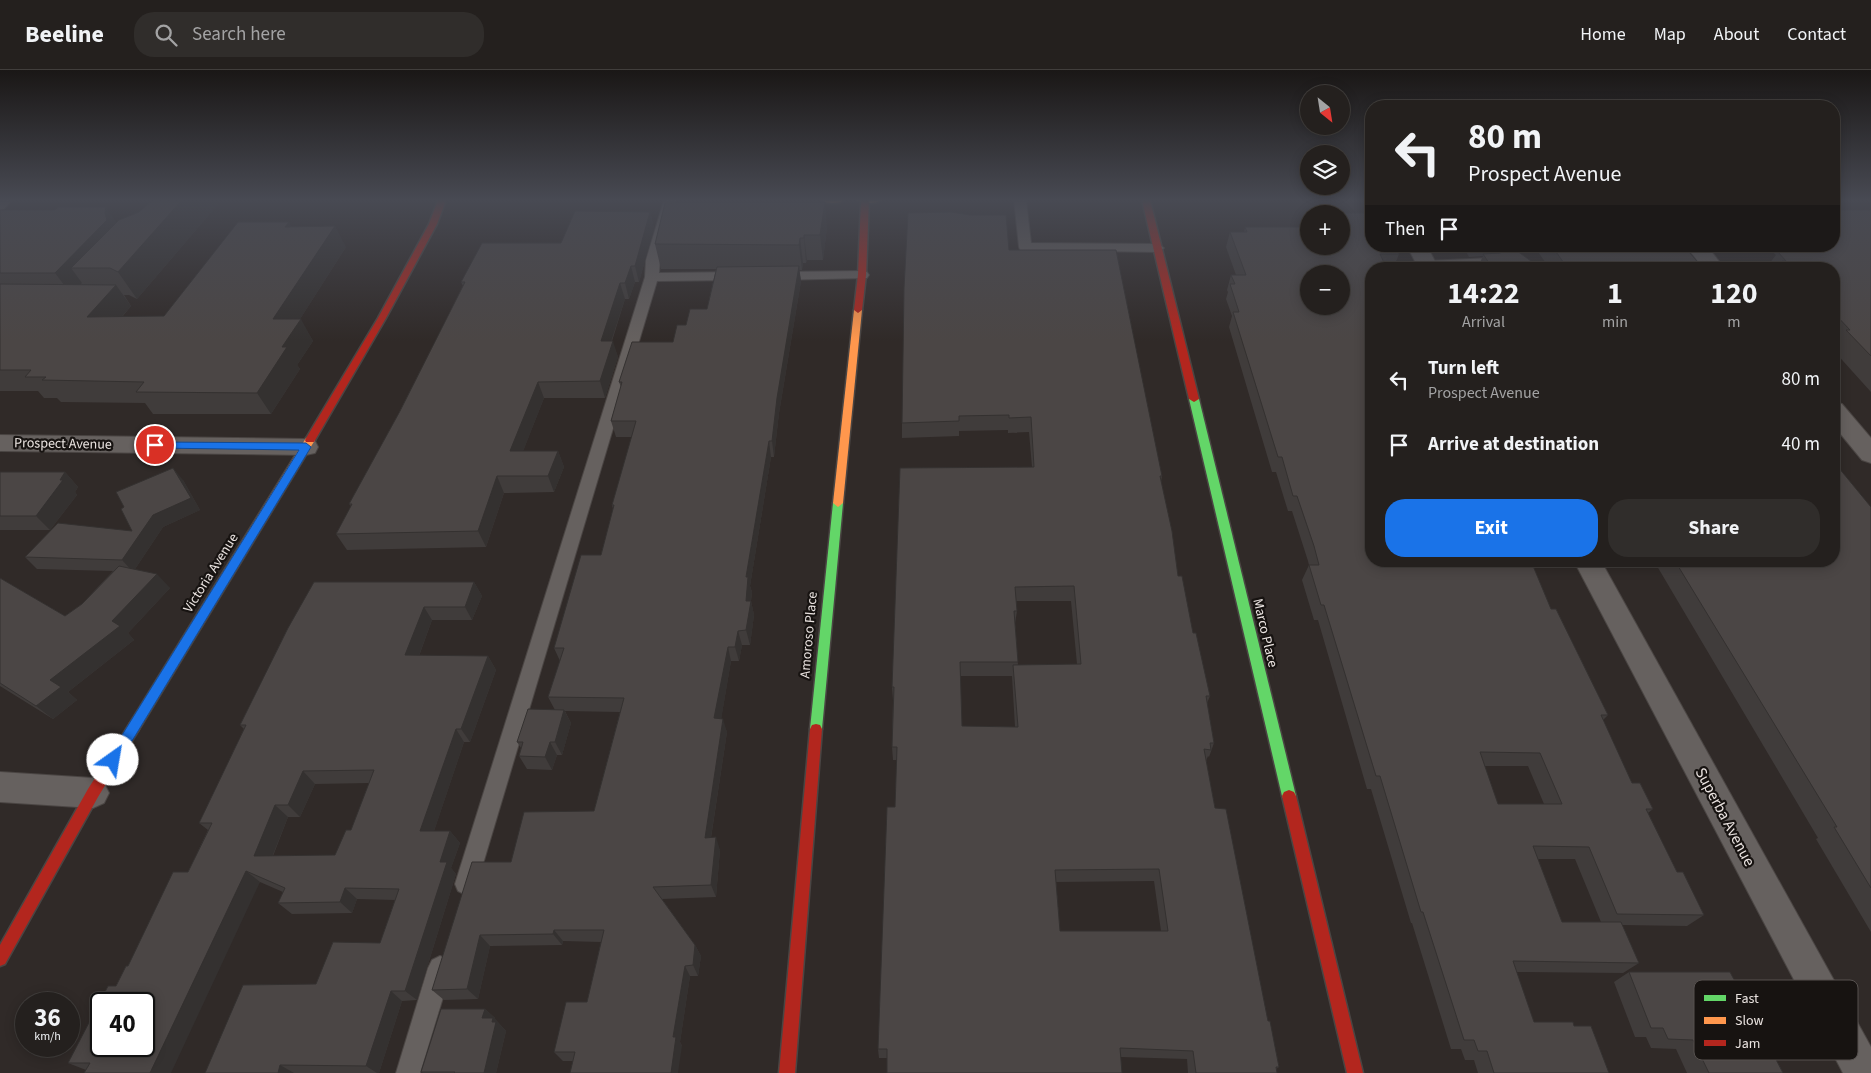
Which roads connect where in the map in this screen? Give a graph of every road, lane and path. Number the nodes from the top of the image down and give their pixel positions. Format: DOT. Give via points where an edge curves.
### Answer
graph roads {
  1 [pos="420,247"];
  2 [pos="657,247"];
  3 [pos="863,247"];
  4 [pos="1025,247"];
  5 [pos="1158,248"];
  6 [pos="1508,252"];
  7 [pos="1701,252"];
  8 [pos="1493,262"];
  9 [pos="1709,262"];
  10 [pos="862,275"];
  11 [pos="652,277"];
  12 [pos="1840,417"];
  13 [pos="0,444"];
  14 [pos="306,447"];
  15 [pos="1871,454"];
  16 [pos="1590,567"];
  17 [pos="0,787"];
  18 [pos="93,793"];
  19 [pos="460,902"];
  20 [pos="446,950"];
  21 [pos="0,959"];
  22 [pos="1814,980"];
  23 [pos="1857,1060"];
  24 [pos="408,1073"];
  25 [pos="787,1073"];
  26 [pos="1356,1073"];
  27 [pos="1864,1073"];
  1 -- 14 [label="main road, Victoria Avenue"];
  2 -- 11 [label="lane"];
  3 -- 10 [label="main road, Amoroso Place"];
  4 -- 5 [label="lane"];
  5 -- 26 [label="main road, Marco Place"];
  6 -- 8 [label="lane"];
  7 -- 9 [label="street"];
  10 -- 11 [label="lane"];
  10 -- 25 [label="main road, Amoroso Place" via="824,635"];
  11 -- 19 [label="lane"];
  12 -- 15 [label="street"];
  13 -- 14 [label="street, Prospect Avenue"];
  14 -- 18 [label="main road, Victoria Avenue"];
  16 -- 22 [label="street, Superba Avenue"];
  17 -- 18 [label="street"];
  18 -- 21 [label="main road, Victoria Avenue"];
  20 -- 24 [label="lane"];
  23 -- 27 [label="street, Superba Avenue"];
}
